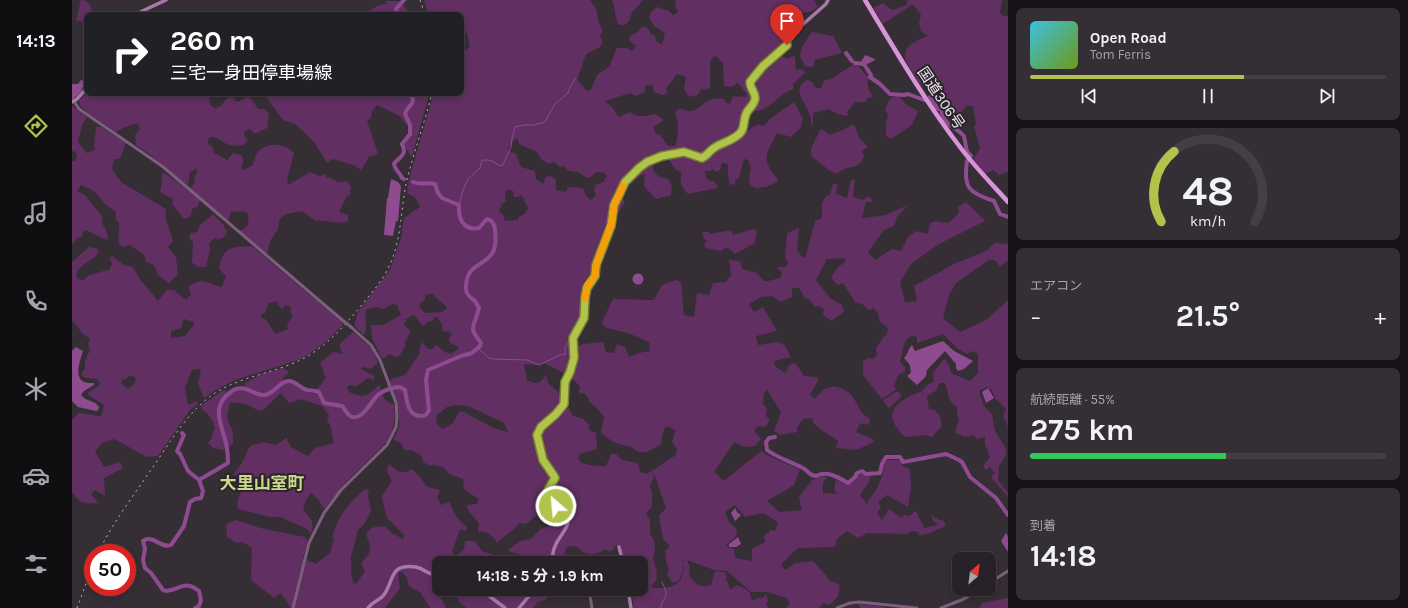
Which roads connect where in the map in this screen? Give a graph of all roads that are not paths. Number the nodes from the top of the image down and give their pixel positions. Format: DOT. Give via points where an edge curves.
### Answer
graph roads {
  1 [pos="166,0"];
  2 [pos="828,0"];
  3 [pos="865,0"];
  4 [pos="140,12"];
  5 [pos="84,91"];
  6 [pos="73,102"];
  7 [pos="1008,202"];
  8 [pos="619,547"];
  9 [pos="552,556"];
  10 [pos="621,556"];
  11 [pos="1008,571"];
  12 [pos="432,576"];
  13 [pos="996,579"];
  14 [pos="489,596"];
  15 [pos="530,596"];
  16 [pos="590,596"];
  17 [pos="629,596"];
  18 [pos="969,596"];
  19 [pos="293,608"];
  20 [pos="368,608"];
  21 [pos="505,608"];
  22 [pos="519,608"];
  23 [pos="592,608"];
  24 [pos="631,608"];
  25 [pos="837,608"];
  26 [pos="917,608"];
  27 [pos="941,608"];
  1 -- 4 [label="main road"];
  2 -- 9 [label="main road" via="750,81 755,98 745,116 740,133 702,158 684,152 662,156 641,166 622,187 614,205 612,222 596,265 595,276 587,288 584,318 573,338 574,358 565,382 564,404 541,427 537,435 543,460 555,478 548,488 548,493 556,500 557,509 567,520 566,531 555,546"];
  3 -- 7 [label="highway, 国道306号" via="892,47 952,136"];
  5 -- 6 [label="main road"];
  6 -- 19 [label="street, bridge" via="79,109 162,166 368,342 380,360 396,403 397,417 393,436 384,449 344,487 324,513 309,543"];
  8 -- 10 [label="main road"];
  11 -- 13 [label="street"];
  12 -- 20 [label="main road" via="415,567 399,568 394,572 383,596"];
  14 -- 21 [label="main road"];
  15 -- 22 [label="main road"];
  16 -- 23 [label="street"];
  17 -- 24 [label="main road"];
  18 -- 27 [label="street"];
  25 -- 26 [label="street" via="859,602"];
}
